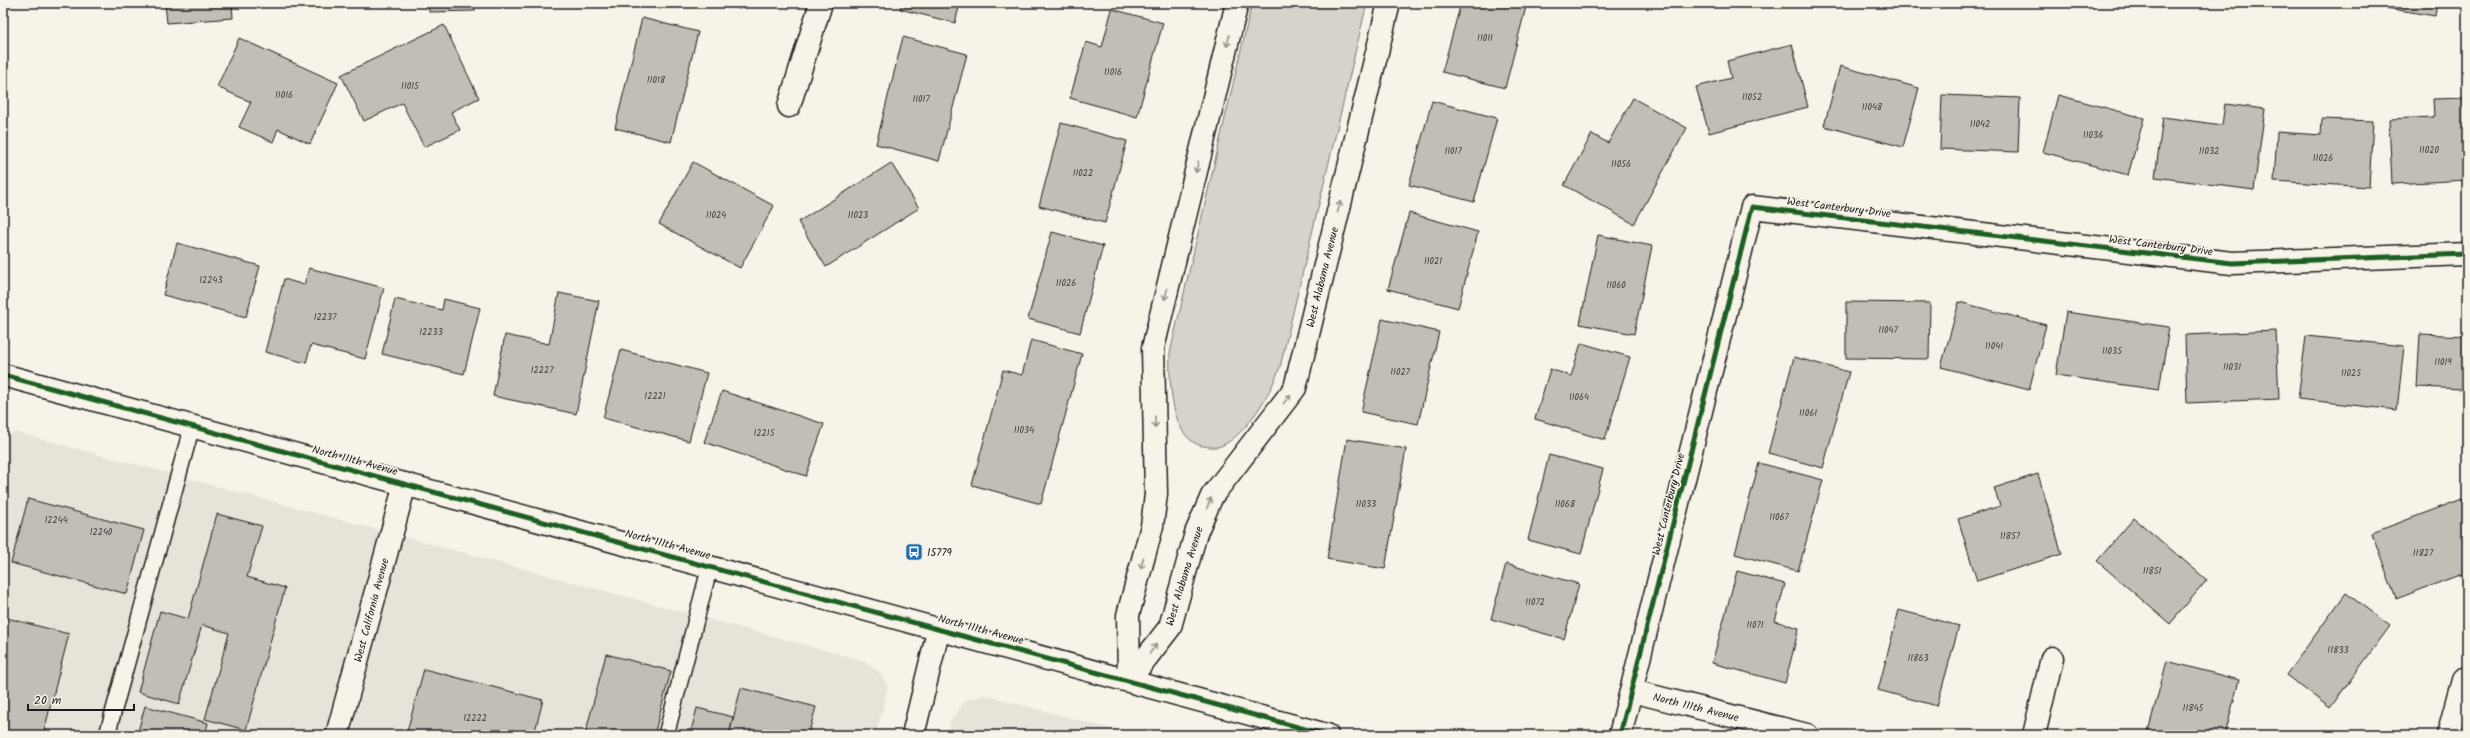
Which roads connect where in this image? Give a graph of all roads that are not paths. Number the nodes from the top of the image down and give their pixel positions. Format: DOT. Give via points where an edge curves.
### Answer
graph roads {
  1 [pos="821,3"];
  2 [pos="1237,3"];
  3 [pos="1389,3"];
  4 [pos="789,106"];
  5 [pos="2467,254"];
  6 [pos="3,375"];
  7 [pos="192,426"];
  8 [pos="405,484"];
  9 [pos="710,566"];
  10 [pos="939,628"];
  11 [pos="2052,658"];
  12 [pos="1130,680"];
  13 [pos="2463,680"];
  14 [pos="1632,691"];
  15 [pos="107,735"];
  16 [pos="337,735"];
  17 [pos="666,735"];
  18 [pos="913,735"];
  19 [pos="1327,735"];
  20 [pos="1620,735"];
  21 [pos="1806,735"];
  22 [pos="2034,735"];
  23 [pos="2448,735"];
  1 -- 4 [label="street"];
  2 -- 12 [label="street, one-way" via="1153,348 1156,494 1152,526 1128,615"];
  12 -- 3 [label="street, West Alabama Avenue, one-way" via="1170,627 1196,533 1212,496 1295,388"];
  5 -- 14 [label="street, West Canterbury Drive" via="2232,263 1752,207"];
  6 -- 7 [label="street, North 111th Avenue"];
  7 -- 8 [label="street, North 111th Avenue"];
  7 -- 15 [label="lane"];
  8 -- 9 [label="street, North 111th Avenue"];
  8 -- 16 [label="street, West California Avenue"];
  9 -- 10 [label="street, North 111th Avenue"];
  9 -- 17 [label="lane"];
  10 -- 12 [label="street, North 111th Avenue"];
  10 -- 18 [label="street"];
  11 -- 22 [label="street"];
  12 -- 19 [label="street, North 111th Avenue"];
  13 -- 23 [label="street"];
  14 -- 20 [label="street, West Canterbury Drive"];
  14 -- 21 [label="street, North 111th Avenue"];
}
